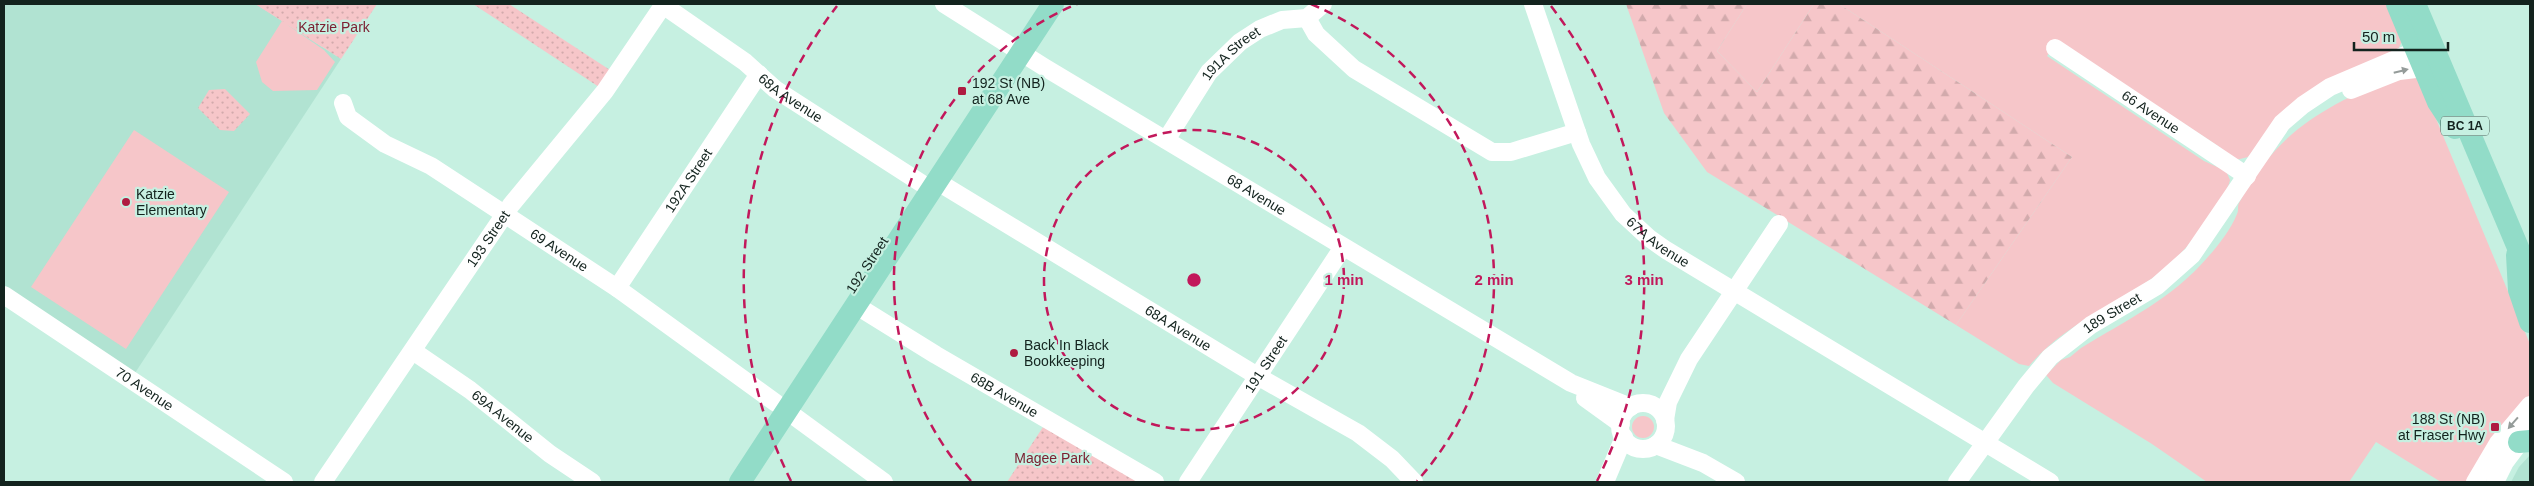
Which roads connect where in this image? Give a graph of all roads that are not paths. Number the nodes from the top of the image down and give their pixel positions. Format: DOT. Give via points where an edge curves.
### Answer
graph roads {
  1 [pos="944,4"];
  2 [pos="1036,4"];
  3 [pos="1053,4"];
  4 [pos="1324,4"];
  5 [pos="1533,4"];
  6 [pos="2397,4"];
  7 [pos="2414,4"];
  8 [pos="664,5"];
  9 [pos="1307,18"];
  10 [pos="2055,48"];
  11 [pos="1015,49"];
  12 [pos="2420,59"];
  13 [pos="759,74"];
  14 [pos="2442,92"];
  15 [pos="343,103"];
  16 [pos="1577,132"];
  17 [pos="1166,140"];
  18 [pos="2247,176"];
  19 [pos="929,182"];
  20 [pos="504,215"];
  21 [pos="1778,224"];
  22 [pos="2516,244"];
  23 [pos="1343,247"];
  24 [pos="2530,276"];
  25 [pos="617,288"];
  26 [pos="1734,291"];
  27 [pos="4,295"];
  28 [pos="855,296"];
  29 [pos="2530,322"];
  30 [pos="413,351"];
  31 [pos="1689,358"];
  32 [pos="1259,377"];
  33 [pos="1571,383"];
  34 [pos="1636,405"];
  35 [pos="2530,405"];
  36 [pos="782,407"];
  37 [pos="1665,424"];
  38 [pos="1622,430"];
  39 [pos="2526,437"];
  40 [pos="1985,443"];
  41 [pos="1649,446"];
  42 [pos="1704,463"];
  43 [pos="284,482"];
  44 [pos="323,482"];
  45 [pos="592,482"];
  46 [pos="724,482"];
  47 [pos="732,482"];
  48 [pos="740,482"];
  49 [pos="884,482"];
  50 [pos="1156,482"];
  51 [pos="1188,482"];
  52 [pos="1414,482"];
  53 [pos="1605,482"];
  54 [pos="1610,482"];
  55 [pos="1736,482"];
  56 [pos="1957,482"];
  57 [pos="2050,482"];
  58 [pos="2475,482"];
  59 [pos="2495,482"];
  1 -- 11 [label="street, 68 Avenue"];
  2 -- 11 [label="main road"];
  3 -- 11 [label="main road"];
  4 -- 9 [label="street"];
  5 -- 16 [label="street, 67A Avenue"];
  6 -- 12 [label="main road"];
  7 -- 14 [label="main road, BC 1A"];
  8 -- 13 [label="street, 68A Avenue"];
  8 -- 20 [label="street, 193 Street" via="605,91"];
  9 -- 16 [label="street" via="1316,34 1354,69 1492,152 1511,152"];
  9 -- 17 [label="street, 191A Street" via="1275,23 1240,42 1206,77"];
  10 -- 18 [label="street, 66 Avenue"];
  11 -- 17 [label="street, 68 Avenue"];
  11 -- 19 [label="main road, 192 Street"];
  12 -- 14 [label="main road" via="2422,51 2434,64"];
  12 -- 18 [label="street, 189 Street" via="2330,87 2303,105 2282,123"];
  13 -- 19 [label="street, 68A Avenue" via="775,89"];
  13 -- 25 [label="street, 192A Street"];
  14 -- 22 [label="main road, BC 1A" via="2484,169"];
  15 -- 20 [label="street, 69 Avenue" via="348,118 385,144 431,166"];
  16 -- 26 [label="street, 67A Avenue" via="1597,178 1628,220 1666,250"];
  17 -- 23 [label="street, 68 Avenue"];
  18 -- 40 [label="street, 189 Street" via="2192,255 2157,286 2091,325 2055,352"];
  19 -- 28 [label="main road, 192 Street"];
  19 -- 32 [label="street, 68A Avenue"];
  20 -- 25 [label="street, 69 Avenue"];
  20 -- 30 [label="street, 193 Street"];
  21 -- 26 [label="street"];
  22 -- 24 [label="main road, BC 1A"];
  22 -- 29 [label="main road" via="2518,290"];
  23 -- 32 [label="street, 191 Street"];
  23 -- 33 [label="street, 68 Avenue"];
  25 -- 36 [label="street, 69 Avenue"];
  26 -- 31 [label="street"];
  26 -- 40 [label="street, 67A Avenue"];
  27 -- 43 [label="street, 70 Avenue"];
  28 -- 36 [label="main road, 192 Street"];
  28 -- 50 [label="street, 68B Avenue" via="936,355"];
  30 -- 44 [label="street, 193 Street"];
  30 -- 45 [label="street, 69A Avenue"];
  31 -- 34 [label="street" via="1656,395"];
  31 -- 37 [label="street" via="1668,402"];
  32 -- 51 [label="street, 191 Street"];
  32 -- 52 [label="street, 68A Avenue" via="1358,433 1392,459"];
  33 -- 34 [label="street, 68 Avenue"];
  33 -- 38 [label="street, 68 Avenue"];
  34 -- 37 [label="street" via="1657,408"];
  34 -- 38 [label="street" via="1623,416"];
  35 -- 58 [label="street, one-way" via="2498,443"];
  36 -- 46 [label="main road, 192 Street"];
  36 -- 47 [label="main road"];
  36 -- 48 [label="main road, 192 Street"];
  36 -- 49 [label="street, 69 Avenue"];
  37 -- 41 [label="street" via="1664,436"];
  37 -- 42 [label="street"];
  38 -- 41 [label="street" via="1634,447"];
  38 -- 53 [label="street"];
  39 -- 59 [label="street"];
  40 -- 56 [label="street, 189 Street"];
  40 -- 57 [label="street, 67A Avenue"];
  41 -- 42 [label="street"];
  41 -- 54 [label="street"];
  42 -- 55 [label="street"];
}
